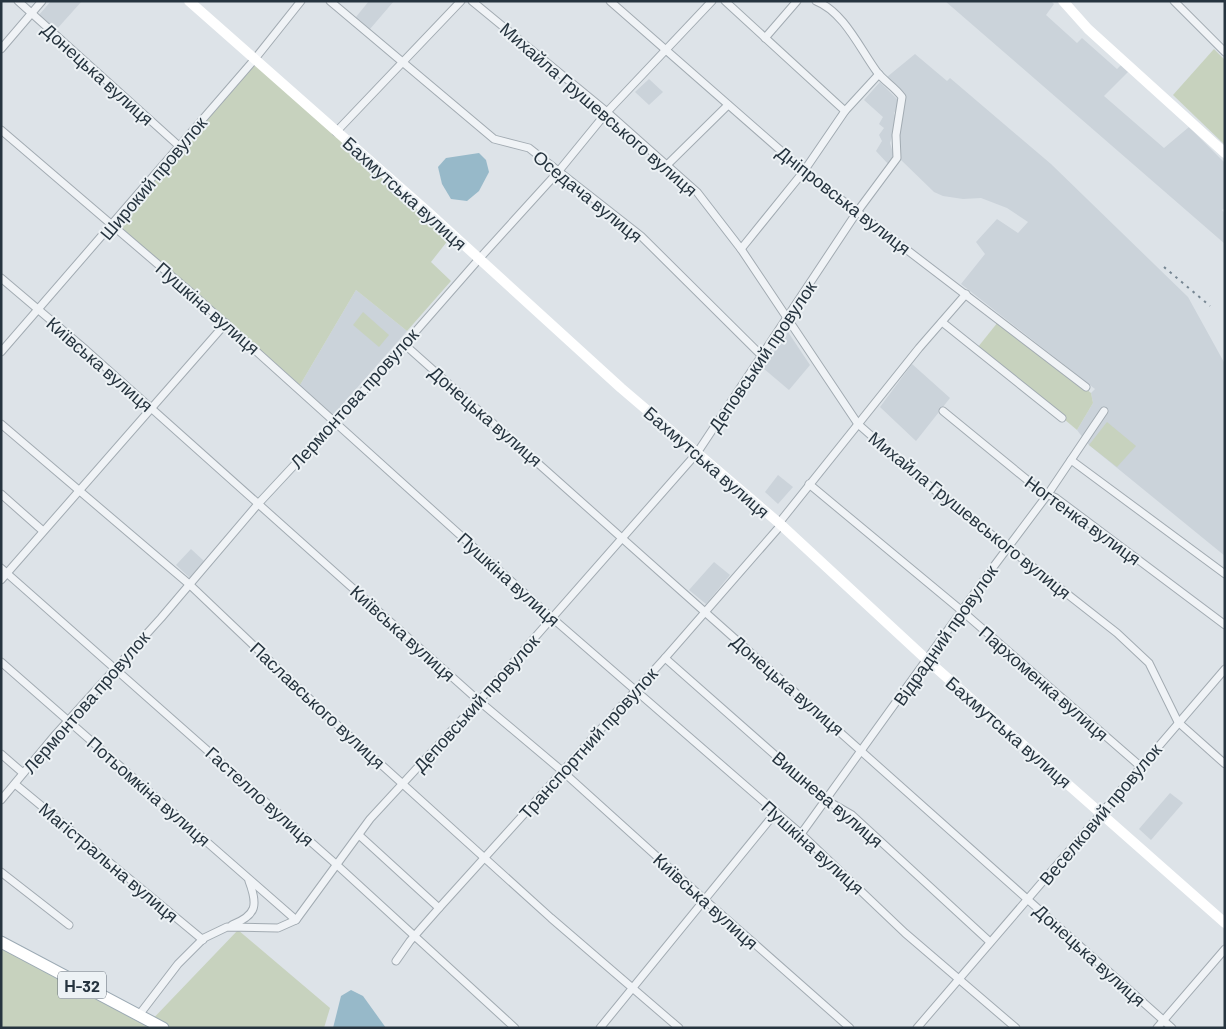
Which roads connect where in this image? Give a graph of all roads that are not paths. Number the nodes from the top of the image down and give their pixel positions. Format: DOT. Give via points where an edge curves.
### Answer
graph roads {
  1 [pos="18,1"];
  2 [pos="42,1"];
  3 [pos="189,1"];
  4 [pos="301,1"];
  5 [pos="330,1"];
  6 [pos="461,1"];
  7 [pos="472,1"];
  8 [pos="610,1"];
  9 [pos="712,1"];
  10 [pos="725,1"];
  11 [pos="797,1"];
  12 [pos="816,1"];
  13 [pos="1063,1"];
  14 [pos="1177,2"];
  15 [pos="31,14"];
  16 [pos="765,38"];
  17 [pos="1,49"];
  18 [pos="665,50"];
  19 [pos="1225,52"];
  20 [pos="254,60"];
  21 [pos="402,62"];
  22 [pos="879,74"];
  23 [pos="728,105"];
  24 [pos="845,111"];
  25 [pos="607,112"];
  26 [pos="1,130"];
  27 [pos="336,132"];
  28 [pos="179,146"];
  29 [pos="1225,153"];
  30 [pos="668,164"];
  31 [pos="804,171"];
  32 [pos="558,172"];
  33 [pos="857,212"];
  34 [pos="112,226"];
  35 [pos="741,249"];
  36 [pos="479,259"];
  37 [pos="1,278"];
  38 [pos="966,294"];
  39 [pos="38,310"];
  40 [pos="788,318"];
  41 [pos="942,322"];
  42 [pos="226,323"];
  43 [pos="404,344"];
  44 [pos="1,352"];
  45 [pos="762,356"];
  46 [pos="1086,387"];
  47 [pos="152,410"];
  48 [pos="1104,411"];
  49 [pos="943,412"];
  50 [pos="1062,418"];
  51 [pos="334,421"];
  52 [pos="1,424"];
  53 [pos="858,424"];
  54 [pos="697,453"];
  55 [pos="1071,460"];
  56 [pos="809,484"];
  57 [pos="80,490"];
  58 [pos="1,494"];
  59 [pos="1048,494"];
  60 [pos="258,504"];
  61 [pos="780,524"];
  62 [pos="43,530"];
  63 [pos="622,537"];
  64 [pos="1007,548"];
  65 [pos="4,570"];
  66 [pos="1225,574"];
  67 [pos="1,580"];
  68 [pos="190,584"];
  69 [pos="962,611"];
  70 [pos="705,612"];
  71 [pos="551,617"];
  72 [pos="1225,626"];
  73 [pos="665,658"];
  74 [pos="927,660"];
  75 [pos="1,662"];
  76 [pos="116,668"];
  77 [pos="1225,669"];
  78 [pos="635,691"];
  79 [pos="479,701"];
  80 [pos="68,721"];
  81 [pos="1178,722"];
  82 [pos="863,751"];
  83 [pos="1,754"];
  84 [pos="1225,764"];
  85 [pos="1140,766"];
  86 [pos="561,770"];
  87 [pos="23,774"];
  88 [pos="15,784"];
  89 [pos="404,784"];
  90 [pos="1,800"];
  91 [pos="826,800"];
  92 [pos="776,812"];
  93 [pos="1101,814"];
  94 [pos="802,834"];
  95 [pos="359,835"];
  96 [pos="484,857"];
  97 [pos="337,864"];
  98 [pos="1,872"];
  99 [pos="248,878"];
  100 [pos="1027,899"];
  101 [pos="705,900"];
  102 [pos="439,908"];
  103 [pos="296,920"];
  104 [pos="1225,923"];
  105 [pos="69,925"];
  106 [pos="227,927"];
  107 [pos="415,935"];
  108 [pos="203,940"];
  109 [pos="1,942"];
  110 [pos="990,942"];
  111 [pos="1225,949"];
  112 [pos="396,961"];
  113 [pos="959,978"];
  114 [pos="633,988"];
  115 [pos="139,1015"];
  116 [pos="1163,1020"];
  117 [pos="163,1028"];
  118 [pos="515,1028"];
  119 [pos="600,1028"];
  120 [pos="679,1028"];
  121 [pos="850,1028"];
  122 [pos="917,1028"];
  123 [pos="1016,1028"];
  124 [pos="1157,1028"];
  125 [pos="1172,1028"];
  1 -- 15 [label="street, Донецька вулиця"];
  2 -- 15 [label="street"];
  3 -- 20 [label="street, Бахмутська вулиця"];
  4 -- 20 [label="street, Широкий провулок"];
  5 -- 21 [label="street, Оседача вулиця"];
  6 -- 21 [label="street"];
  7 -- 25 [label="street, Михайла Грушевського вулиця"];
  8 -- 18 [label="street, Дніпровська вулиця"];
  9 -- 18 [label="street, Лермонтова провулок"];
  10 -- 16 [label="street"];
  11 -- 16 [label="street"];
  12 -- 22 [label="street" via="850,28"];
  13 -- 29 [label="street" via="1088,29"];
  14 -- 19 [label="street"];
  15 -- 17 [label="street"];
  15 -- 28 [label="street, Донецька вулиця"];
  16 -- 24 [label="street"];
  18 -- 23 [label="street, Дніпровська вулиця"];
  18 -- 25 [label="street, Лермонтова провулок"];
  20 -- 27 [label="street, Бахмутська вулиця"];
  20 -- 28 [label="street, Широкий провулок"];
  21 -- 27 [label="street"];
  21 -- 32 [label="street, Оседача вулиця" via="494,139 529,148"];
  22 -- 24 [label="street"];
  22 -- 33 [label="street, Деповський провулок" via="902,97 896,135 897,158"];
  23 -- 30 [label="street"];
  23 -- 31 [label="street, Дніпровська вулиця"];
  24 -- 31 [label="street"];
  25 -- 30 [label="street, Михайла Грушевського вулиця"];
  25 -- 32 [label="street, Лермонтова провулок"];
  26 -- 34 [label="street, Пушкіна вулиця"];
  27 -- 36 [label="street, Бахмутська вулиця"];
  28 -- 34 [label="street, Широкий провулок"];
  30 -- 35 [label="street, Михайла Грушевського вулиця" via="697,192"];
  31 -- 33 [label="street, Дніпровська вулиця"];
  31 -- 35 [label="street"];
  32 -- 36 [label="street, Лермонтова провулок"];
  32 -- 45 [label="street, Оседача вулиця" via="641,236"];
  33 -- 38 [label="street, Дніпровська вулиця"];
  33 -- 40 [label="street, Деповський провулок"];
  34 -- 39 [label="street, Широкий провулок"];
  34 -- 42 [label="street, Пушкіна вулиця"];
  35 -- 40 [label="street, Михайла Грушевського вулиця"];
  36 -- 43 [label="street, Лермонтова провулок"];
  36 -- 54 [label="street, Бахмутська вулиця"];
  37 -- 39 [label="street, Київська вулиця"];
  38 -- 41 [label="street, Транспортний провулок"];
  38 -- 46 [label="street, Дніпровська вулиця"];
  39 -- 44 [label="street, Широкий провулок"];
  39 -- 47 [label="street, Київська вулиця"];
  40 -- 45 [label="street, Деповський провулок"];
  40 -- 53 [label="street, Михайла Грушевського вулиця"];
  41 -- 50 [label="street"];
  41 -- 53 [label="street, Транспортний провулок"];
  42 -- 47 [label="street"];
  42 -- 51 [label="street, Пушкіна вулиця"];
  43 -- 51 [label="street, Лермонтова провулок"];
  43 -- 63 [label="street, Донецька вулиця"];
  45 -- 54 [label="street, Деповський провулок"];
  47 -- 57 [label="street"];
  47 -- 60 [label="street, Київська вулиця"];
  48 -- 55 [label="street, Відрадний провулок"];
  49 -- 59 [label="street, Ногтенка вулиця"];
  51 -- 60 [label="street, Лермонтова провулок"];
  51 -- 71 [label="street, Пушкіна вулиця"];
  52 -- 57 [label="street, Паславського вулиця"];
  53 -- 56 [label="street, Транспортний провулок"];
  53 -- 64 [label="street, Михайла Грушевського вулиця"];
  54 -- 61 [label="street, Бахмутська вулиця"];
  54 -- 63 [label="street, Деповський провулок"];
  55 -- 59 [label="street, Відрадний провулок"];
  55 -- 66 [label="street"];
  56 -- 61 [label="street, Транспортний провулок"];
  56 -- 69 [label="street, Пархоменка вулиця"];
  57 -- 62 [label="street"];
  57 -- 68 [label="street, Паславського вулиця"];
  58 -- 62 [label="street"];
  59 -- 64 [label="street, Відрадний провулок"];
  59 -- 72 [label="street, Ногтенка вулиця"];
  60 -- 68 [label="street, Лермонтова провулок"];
  60 -- 79 [label="street, Київська вулиця"];
  61 -- 70 [label="street, Транспортний провулок"];
  61 -- 74 [label="street, Бахмутська вулиця"];
  62 -- 65 [label="street"];
  63 -- 70 [label="street, Донецька вулиця"];
  63 -- 71 [label="street, Деповський провулок"];
  64 -- 69 [label="street, Відрадний провулок"];
  64 -- 81 [label="street, Михайла Грушевського вулиця" via="1117,633 1149,663"];
  65 -- 67 [label="street"];
  65 -- 76 [label="street, Гастелло вулиця"];
  68 -- 76 [label="street, Лермонтова провулок"];
  68 -- 89 [label="street, Паславського вулиця"];
  69 -- 74 [label="street, Відрадний провулок"];
  69 -- 85 [label="street, Пархоменка вулиця"];
  70 -- 73 [label="street, Транспортний провулок"];
  70 -- 82 [label="street, Донецька вулиця"];
  71 -- 78 [label="street, Пушкіна вулиця"];
  71 -- 79 [label="street, Деповський провулок"];
  73 -- 78 [label="street, Транспортний провулок"];
  73 -- 91 [label="street, Вишнева вулиця"];
  74 -- 82 [label="street, Відрадний провулок"];
  74 -- 93 [label="street, Бахмутська вулиця"];
  75 -- 80 [label="street, Потьомкіна вулиця"];
  76 -- 80 [label="street, Лермонтова провулок"];
  76 -- 97 [label="street, Гастелло вулиця"];
  77 -- 81 [label="street, Веселковий провулок"];
  78 -- 86 [label="street, Транспортний провулок"];
  78 -- 92 [label="street, Пушкіна вулиця"];
  79 -- 86 [label="street, Київська вулиця"];
  79 -- 89 [label="street, Деповський провулок"];
  80 -- 87 [label="street, Лермонтова провулок"];
  80 -- 99 [label="street, Потьомкіна вулиця"];
  81 -- 84 [label="street, Михайла Грушевського вулиця"];
  81 -- 85 [label="street, Веселковий провулок"];
  82 -- 91 [label="street, Відрадний провулок"];
  82 -- 100 [label="street, Донецька вулиця"];
  83 -- 87 [label="street"];
  85 -- 93 [label="street, Веселковий провулок"];
  86 -- 96 [label="street, Транспортний провулок"];
  86 -- 101 [label="street, Київська вулиця"];
  87 -- 88 [label="street, Лермонтова провулок"];
  88 -- 90 [label="street, Лермонтова провулок"];
  88 -- 108 [label="street, Магістральна вулиця"];
  89 -- 95 [label="street, Деповський провулок"];
  89 -- 96 [label="street, Паславського вулиця"];
  91 -- 94 [label="street, Відрадний провулок"];
  91 -- 110 [label="street, Вишнева вулиця" via="852,815"];
  92 -- 94 [label="street, Пушкіна вулиця"];
  92 -- 101 [label="street"];
  93 -- 100 [label="street, Веселковий провулок"];
  93 -- 104 [label="street, Бахмутська вулиця"];
  94 -- 113 [label="street, Пушкіна вулиця" via="905,933"];
  95 -- 97 [label="street, Деповський провулок"];
  95 -- 102 [label="street"];
  96 -- 102 [label="street, Транспортний провулок"];
  96 -- 114 [label="street, Паславського вулиця"];
  97 -- 103 [label="street, Деповський провулок"];
  97 -- 107 [label="street, Гастелло вулиця"];
  98 -- 105 [label="street"];
  99 -- 103 [label="street, Потьомкіна вулиця"];
  99 -- 106 [label="street" via="255,896 254,910 245,920"];
  100 -- 110 [label="street, Веселковий провулок"];
  100 -- 116 [label="street, Донецька вулиця"];
  101 -- 114 [label="street"];
  101 -- 121 [label="street, Київська вулиця"];
  102 -- 107 [label="street, Транспортний провулок"];
  103 -- 106 [label="street" via="278,928"];
  106 -- 108 [label="street"];
  107 -- 112 [label="street, Транспортний провулок"];
  107 -- 118 [label="street, Гастелло вулиця"];
  108 -- 115 [label="street" via="178,964"];
  109 -- 115 [label="main road, Н-32"];
  110 -- 113 [label="street, Веселковий провулок"];
  111 -- 116 [label="street"];
  113 -- 122 [label="street, Веселковий провулок"];
  113 -- 123 [label="street, Пушкіна вулиця"];
  114 -- 119 [label="street"];
  114 -- 120 [label="street, Паславського вулиця"];
  115 -- 117 [label="main road, Н-32"];
  116 -- 124 [label="street"];
  116 -- 125 [label="street, Донецька вулиця"];
}
